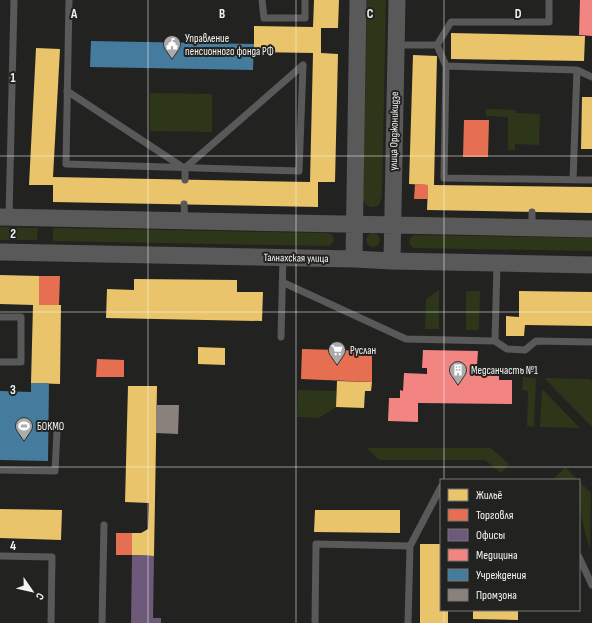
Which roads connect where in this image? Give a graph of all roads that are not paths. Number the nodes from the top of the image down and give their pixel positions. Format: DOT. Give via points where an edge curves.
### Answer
graph roads {
  1 [pos="14,0"];
  2 [pos="69,0"];
  3 [pos="262,0"];
  4 [pos="305,0"];
  5 [pos="358,0"];
  6 [pos="397,0"];
  7 [pos="549,0"];
  8 [pos="396,45"];
  9 [pos="438,45"];
  10 [pos="446,66"];
  11 [pos="577,70"];
  12 [pos="592,77"];
  13 [pos="67,91"];
  14 [pos="185,168"];
  15 [pos="185,180"];
  16 [pos="573,180"];
  17 [pos="592,180"];
  18 [pos="5,217"];
  19 [pos="354,224"];
  20 [pos="392,225"];
  21 [pos="592,229"];
  22 [pos="0,252"];
  23 [pos="283,257"];
  24 [pos="354,259"];
  25 [pos="392,261"];
  26 [pos="497,263"];
  27 [pos="592,265"];
  28 [pos="282,282"];
  29 [pos="0,317"];
  30 [pos="281,337"];
  31 [pos="495,341"];
  32 [pos="592,342"];
  33 [pos="0,362"];
  34 [pos="56,431"];
  35 [pos="0,470"];
  36 [pos="440,489"];
  37 [pos="104,525"];
  38 [pos="410,546"];
  39 [pos="0,556"];
  40 [pos="580,559"];
  41 [pos="592,585"];
  42 [pos="51,623"];
  43 [pos="102,623"];
  44 [pos="315,623"];
  45 [pos="408,623"];
  1 -- 18 [label="lane"];
  2 -- 13 [label="lane"];
  3 -- 4 [label="lane" via="264,18 305,18"];
  5 -- 19 [label="street"];
  6 -- 8 [label="street, улица Орджоникидзе"];
  7 -- 9 [label="lane" via="549,22 451,22"];
  8 -- 9 [label="lane"];
  8 -- 20 [label="street, улица Орджоникидзе"];
  9 -- 10 [label="lane"];
  10 -- 11 [label="lane"];
  10 -- 16 [label="lane" via="444,178 533,183"];
  11 -- 12 [label="lane"];
  11 -- 16 [label="lane"];
  13 -- 14 [label="lane"];
  13 -- 14 [label="lane" via="66,164"];
  14 -- 14 [label="lane" via="299,171 303,65 280,85"];
  14 -- 15 [label="lane"];
  16 -- 17 [label="lane"];
  18 -- 19 [label="street" via="185,213"];
  19 -- 20 [label="street"];
  19 -- 24 [label="street"];
  20 -- 21 [label="street" via="532,220"];
  20 -- 25 [label="street, улица Орджоникидзе"];
  22 -- 23 [label="street, Талнахская улица"];
  23 -- 24 [label="street, Талнахская улица"];
  23 -- 28 [label="lane"];
  24 -- 25 [label="street, Талнахская улица"];
  25 -- 26 [label="street, Талнахская улица"];
  26 -- 27 [label="street, Талнахская улица"];
  26 -- 31 [label="lane"];
  28 -- 30 [label="lane"];
  28 -- 31 [label="lane" via="406,339"];
  29 -- 33 [label="lane" via="22,318 21,362"];
  31 -- 32 [label="lane" via="507,349 519,350 526,350 536,341"];
  34 -- 35 [label="lane" via="55,471"];
  36 -- 38 [label="lane"];
  37 -- 43 [label="lane"];
  38 -- 44 [label="lane" via="316,544"];
  38 -- 45 [label="lane"];
  39 -- 42 [label="lane" via="52,556"];
  40 -- 41 [label="lane"];
}
